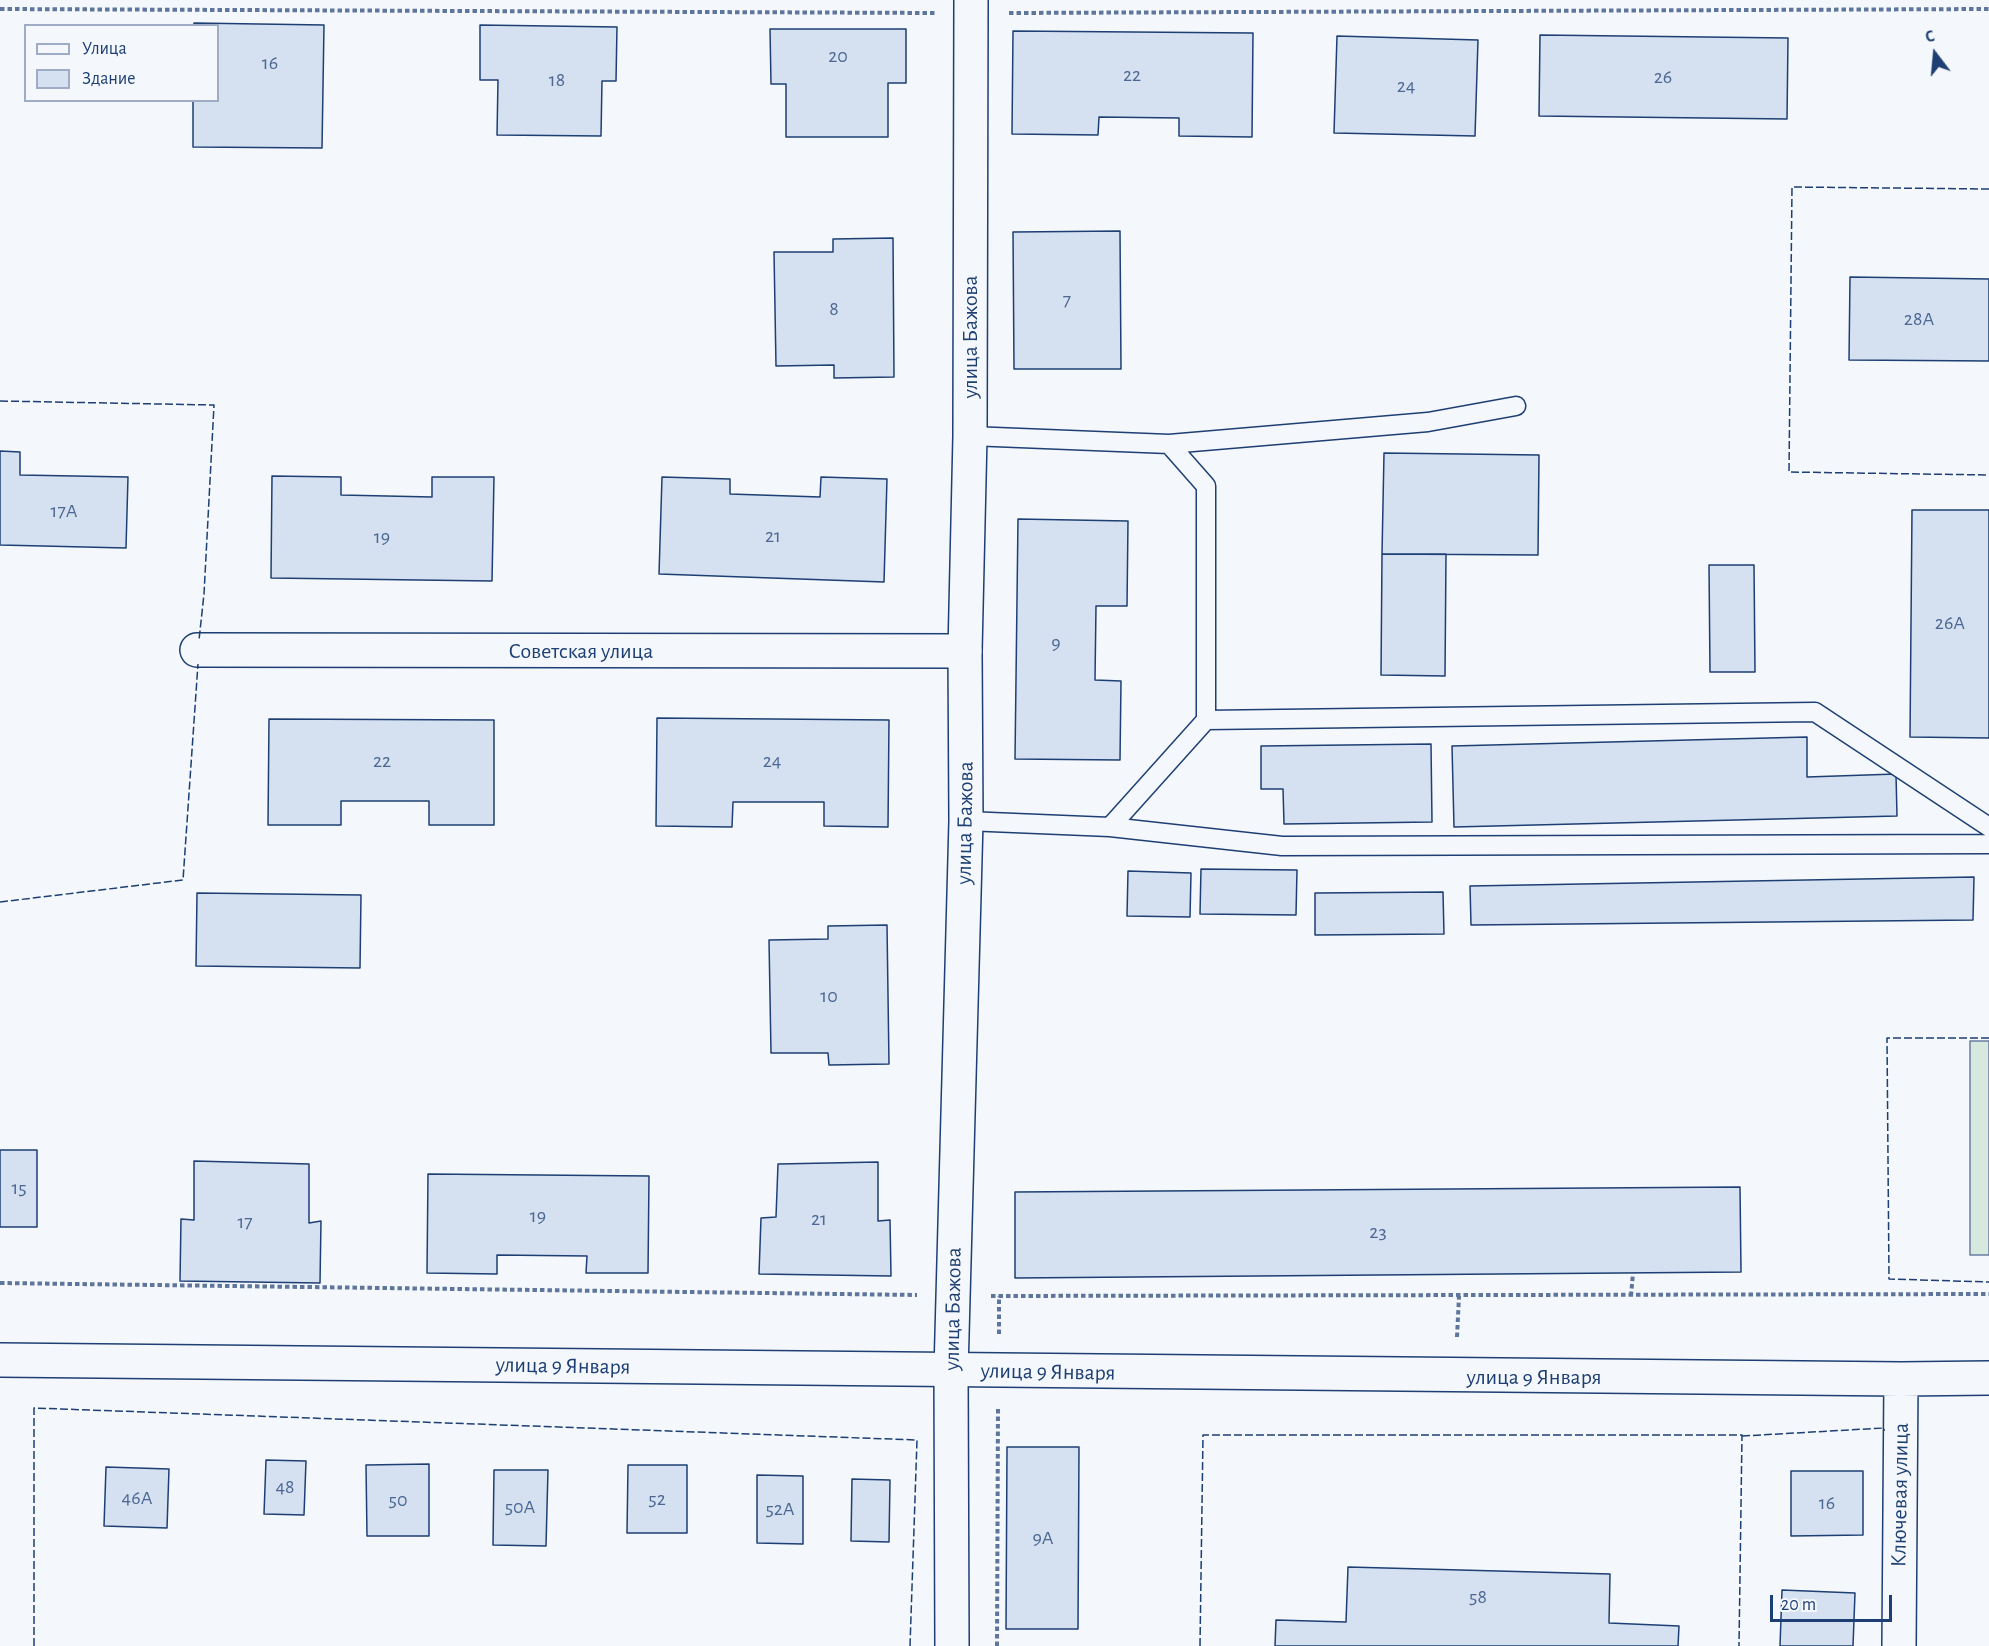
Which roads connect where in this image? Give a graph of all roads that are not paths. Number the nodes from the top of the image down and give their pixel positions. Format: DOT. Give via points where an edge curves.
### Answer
graph roads {
  1 [pos="971,0"];
  2 [pos="1516,406"];
  3 [pos="970,436"];
  4 [pos="1169,444"];
  5 [pos="197,650"];
  6 [pos="965,651"];
  7 [pos="1206,720"];
  8 [pos="966,822"];
  9 [pos="1110,827"];
  10 [pos="1989,827"];
  11 [pos="1989,844"];
  12 [pos="0,1360"];
  13 [pos="951,1371"];
  14 [pos="1989,1378"];
  15 [pos="1901,1379"];
  16 [pos="952,1646"];
  17 [pos="1899,1646"];
  1 -- 3 [label="street, улица Бажова"];
  2 -- 4 [label="lane" via="1428,422"];
  3 -- 4 [label="lane"];
  3 -- 6 [label="street, улица Бажова"];
  4 -- 7 [label="lane" via="1206,486"];
  5 -- 6 [label="street, Советская улица"];
  6 -- 8 [label="street, улица Бажова"];
  7 -- 9 [label="lane"];
  7 -- 10 [label="lane" via="1815,712"];
  8 -- 9 [label="lane"];
  8 -- 13 [label="street, улица Бажова"];
  9 -- 11 [label="lane" via="1282,846"];
  12 -- 13 [label="street, улица 9 Января"];
  13 -- 15 [label="street, улица 9 Января"];
  13 -- 16 [label="street, улица Бажова"];
  14 -- 15 [label="street, улица 9 Января"];
  15 -- 17 [label="street, Ключевая улица"];
}
